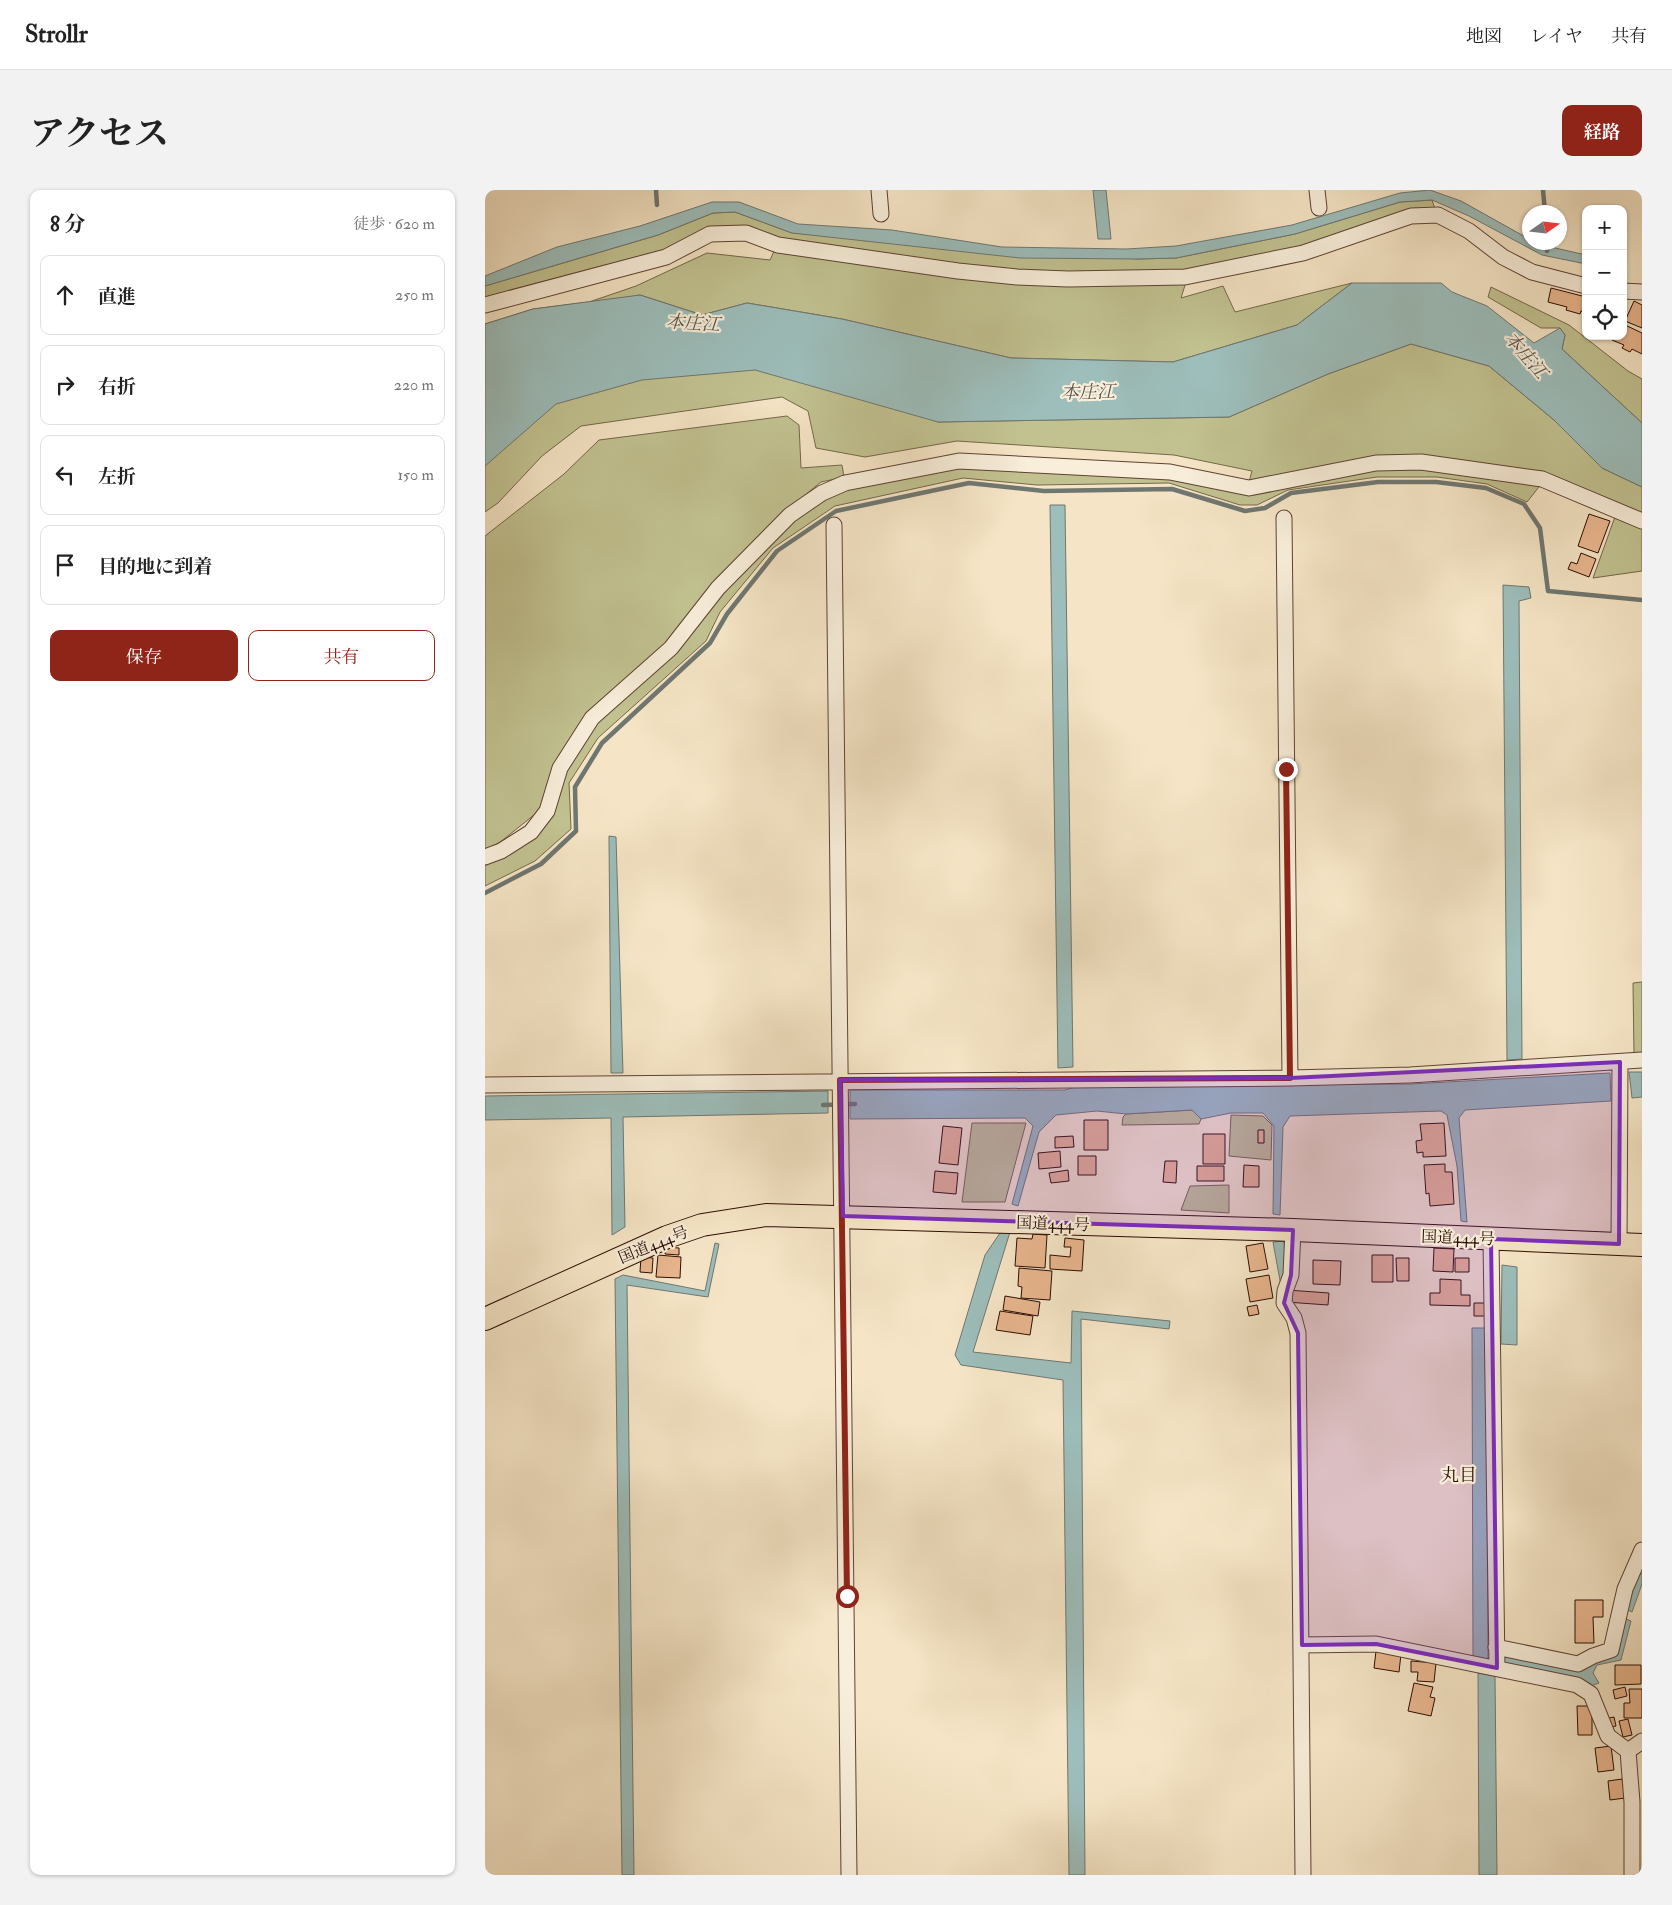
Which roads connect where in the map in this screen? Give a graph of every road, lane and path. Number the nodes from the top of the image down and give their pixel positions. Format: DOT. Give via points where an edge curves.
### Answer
graph roads {
  1 [pos="879,190"];
  2 [pos="1317,190"];
  3 [pos="1319,208"];
  4 [pos="881,214"];
  5 [pos="1582,285"];
  6 [pos="1627,291"];
  7 [pos="1642,292"];
  8 [pos="485,305"];
  9 [pos="1283,518"];
  10 [pos="1642,521"];
  11 [pos="834,525"];
  12 [pos="485,856"];
  13 [pos="1642,1060"];
  14 [pos="1620,1062"];
  15 [pos="1290,1078"];
  16 [pos="840,1080"];
  17 [pos="485,1085"];
  18 [pos="843,1216"];
  19 [pos="1293,1230"];
  20 [pos="1491,1239"];
  21 [pos="1619,1244"];
  22 [pos="1642,1245"];
  23 [pos="485,1319"];
  24 [pos="1642,1550"];
  25 [pos="1302,1645"];
  26 [pos="1496,1648"];
  27 [pos="1497,1668"];
  28 [pos="1642,1740"];
  29 [pos="1628,1751"];
  30 [pos="1637,1802"];
  31 [pos="849,1875"];
  32 [pos="1303,1875"];
  33 [pos="1632,1875"];
  1 -- 4 [label="street"];
  2 -- 3 [label="street"];
  5 -- 8 [label="street" via="1532,272 1438,215 1411,216 1303,253 1185,277 1017,277 778,245 746,233 710,234 666,257"];
  6 -- 7 [label="street"];
  9 -- 15 [label="street"];
  10 -- 12 [label="street" via="1543,479 1421,462 1375,463 1249,488 1170,472 959,461 845,483 822,492 790,515 718,588 671,648 592,718 560,768 547,811 531,832 501,851"];
  11 -- 16 [label="street"];
  13 -- 14 [label="street"];
  14 -- 15 [label="street" via="1410,1075"];
  14 -- 21 [label="street"];
  15 -- 16 [label="street"];
  16 -- 17 [label="street"];
  16 -- 18 [label="street"];
  18 -- 19 [label="highway, 国道444号"];
  18 -- 23 [label="highway, 国道444号" via="766,1215 702,1225 616,1259"];
  18 -- 31 [label="street"];
  19 -- 20 [label="highway, 国道444号"];
  19 -- 25 [label="street" via="1291,1275 1284,1303 1294,1318 1298,1333"];
  20 -- 21 [label="highway, 国道444号"];
  20 -- 26 [label="street"];
  21 -- 22 [label="highway, 国道444号"];
  24 -- 26 [label="street" via="1625,1589 1611,1650 1577,1664"];
  25 -- 27 [label="street" via="1376,1644"];
  25 -- 32 [label="street"];
  26 -- 27 [label="street"];
  27 -- 29 [label="street" via="1577,1685 1591,1694 1607,1736"];
  28 -- 29 [label="street"];
  29 -- 30 [label="street"];
  30 -- 33 [label="street"];
}
